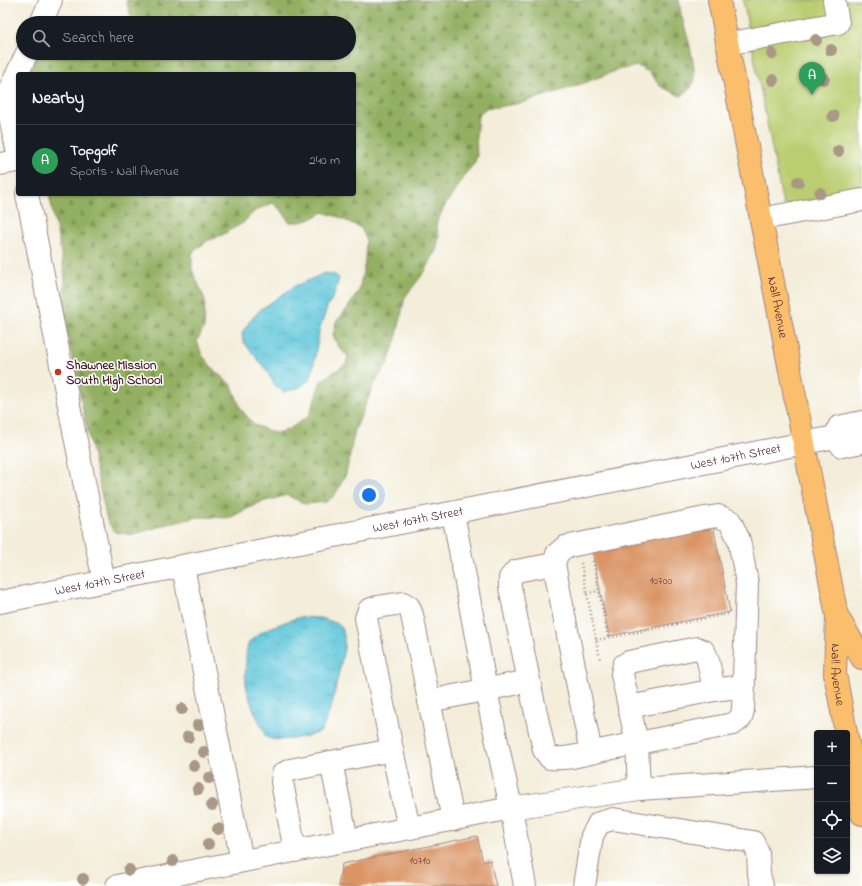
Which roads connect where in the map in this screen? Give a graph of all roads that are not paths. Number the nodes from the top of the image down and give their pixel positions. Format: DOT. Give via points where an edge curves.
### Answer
graph roads {
  1 [pos="52,0"];
  2 [pos="719,0"];
  3 [pos="834,0"];
  4 [pos="44,16"];
  5 [pos="728,44"];
  6 [pos="24,60"];
  7 [pos="18,72"];
  8 [pos="16,76"];
  9 [pos="4,107"];
  10 [pos="16,146"];
  11 [pos="16,161"];
  12 [pos="0,164"];
  13 [pos="26,196"];
  14 [pos="862,200"];
  15 [pos="761,219"];
  16 [pos="862,422"];
  17 [pos="835,437"];
  18 [pos="862,442"];
  19 [pos="804,443"];
  20 [pos="453,513"];
  21 [pos="554,564"];
  22 [pos="183,566"];
  23 [pos="104,582"];
  24 [pos="0,602"];
  25 [pos="837,616"];
  26 [pos="862,658"];
  27 [pos="529,681"];
  28 [pos="744,686"];
  29 [pos="486,690"];
  30 [pos="714,690"];
  31 [pos="429,701"];
  32 [pos="629,707"];
  33 [pos="845,730"];
  34 [pos="637,743"];
  35 [pos="392,750"];
  36 [pos="590,753"];
  37 [pos="331,762"];
  38 [pos="851,775"];
  39 [pos="814,777"];
  40 [pos="639,790"];
  41 [pos="511,808"];
  42 [pos="862,814"];
  43 [pos="453,820"];
  44 [pos="409,828"];
  45 [pos="347,840"];
  46 [pos="295,851"];
  47 [pos="242,861"];
  48 [pos="171,881"];
  49 [pos="117,886"];
  50 [pos="525,886"];
  51 [pos="584,886"];
  52 [pos="762,886"];
  1 -- 4 [label="street"];
  2 -- 5 [label="main road, Nall Avenue"];
  3 -- 5 [label="street" via="838,23"];
  5 -- 15 [label="main road, Nall Avenue"];
  6 -- 7 [label="street"];
  8 -- 9 [label="street"];
  9 -- 10 [label="street"];
  11 -- 12 [label="street"];
  13 -- 23 [label="street"];
  14 -- 15 [label="street"];
  15 -- 19 [label="main road, Nall Avenue"];
  16 -- 17 [label="street" via="839,427"];
  17 -- 18 [label="street" via="842,446"];
  17 -- 19 [label="street, West 107th Street"];
  19 -- 20 [label="street, West 107th Street"];
  19 -- 25 [label="main road, Nall Avenue"];
  20 -- 22 [label="street, West 107th Street"];
  20 -- 29 [label="street"];
  21 -- 27 [label="street" via="516,571 510,578"];
  21 -- 28 [label="street" via="557,554 565,547 705,518 718,516 730,521 740,540 747,583"];
  21 -- 36 [label="street"];
  22 -- 23 [label="street, West 107th Street"];
  22 -- 47 [label="street"];
  23 -- 24 [label="street, West 107th Street"];
  25 -- 26 [label="main road, Nall Avenue"];
  25 -- 33 [label="main road, Nall Avenue" via="835,674"];
  27 -- 29 [label="street"];
  27 -- 36 [label="street" via="544,750 550,758 560,759"];
  28 -- 30 [label="street"];
  28 -- 34 [label="street" via="741,718 733,724"];
  29 -- 31 [label="street"];
  29 -- 41 [label="street"];
  30 -- 32 [label="street"];
  30 -- 32 [label="street" via="708,660 704,651 697,648 624,665 622,674"];
  31 -- 35 [label="street" via="409,607 403,603 369,610 366,618"];
  31 -- 43 [label="street"];
  32 -- 34 [label="street"];
  34 -- 36 [label="street"];
  34 -- 40 [label="street"];
  35 -- 37 [label="street"];
  35 -- 44 [label="street"];
  37 -- 45 [label="street"];
  37 -- 46 [label="street" via="290,770 283,774 282,782"];
  38 -- 42 [label="main road"];
  39 -- 40 [label="street"];
  40 -- 41 [label="street"];
  41 -- 43 [label="street"];
  41 -- 50 [label="street"];
  43 -- 44 [label="street"];
  44 -- 45 [label="street"];
  45 -- 46 [label="street"];
  46 -- 47 [label="street"];
  47 -- 48 [label="street"];
  48 -- 49 [label="street"];
  51 -- 52 [label="street" via="592,836 599,823 613,819 753,842 758,853"];
}
